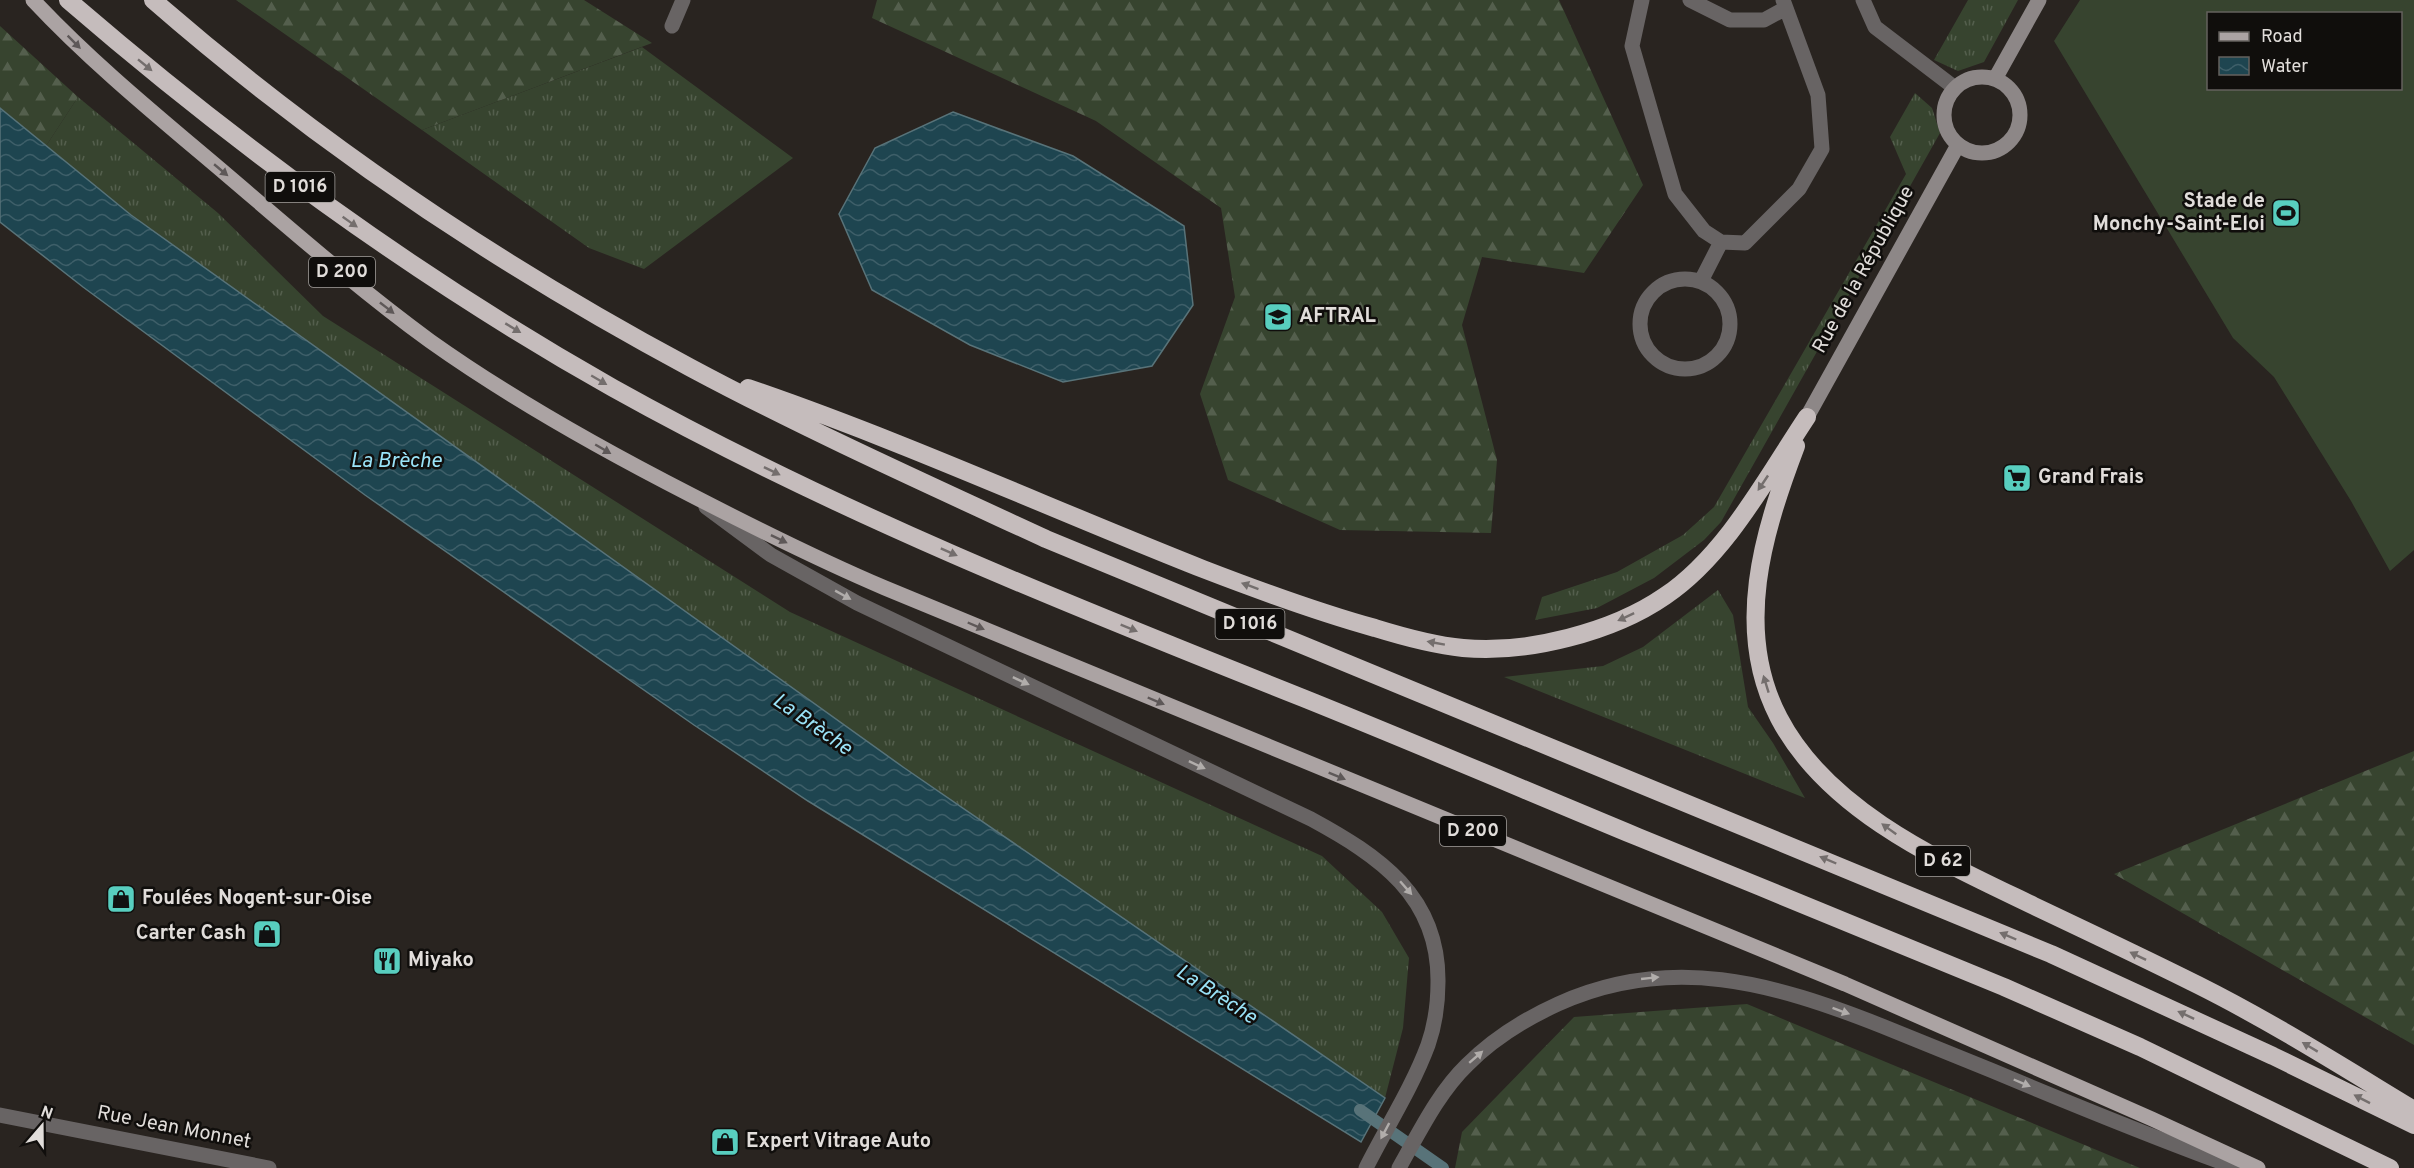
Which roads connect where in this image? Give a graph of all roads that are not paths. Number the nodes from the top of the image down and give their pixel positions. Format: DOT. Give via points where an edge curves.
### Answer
graph roads {
  1 [pos="33,0"];
  2 [pos="68,0"];
  3 [pos="153,0"];
  4 [pos="683,0"];
  5 [pos="1642,0"];
  6 [pos="1690,0"];
  7 [pos="1863,0"];
  8 [pos="2040,0"];
  9 [pos="1785,4"];
  10 [pos="672,26"];
  11 [pos="1995,79"];
  12 [pos="1955,88"];
  13 [pos="1958,145"];
  14 [pos="1721,242"];
  15 [pos="1701,281"];
  16 [pos="689,367"];
  17 [pos="1807,417"];
  18 [pos="689,494"];
  19 [pos="2414,1110"];
  20 [pos="0,1115"];
  21 [pos="2414,1125"];
  22 [pos="241,1165"];
  23 [pos="269,1168"];
  24 [pos="1366,1168"];
  25 [pos="1399,1168"];
  26 [pos="2237,1168"];
  27 [pos="2258,1168"];
  28 [pos="2390,1168"];
  1 -- 18 [label="main road, D 200, one-way" via="130,93 337,268 430,340 541,413"];
  2 -- 28 [label="highway, D 1016, one-way" via="228,133 375,239 549,351 749,459 888,525 1100,616 1994,983 2160,1056"];
  3 -- 16 [label="highway, D 1016" via="363,164 492,251"];
  4 -- 10 [label="street"];
  5 -- 14 [label="street" via="1632,46 1675,194 1704,231"];
  6 -- 9 [label="street" via="1730,21 1764,20"];
  7 -- 12 [label="street" via="1875,27"];
  8 -- 11 [label="street"];
  9 -- 14 [label="street" via="1818,95 1822,148 1799,189 1744,243"];
  11 -- 12 [label="street" via="1973,78"];
  11 -- 13 [label="street" via="2005,85 2019,105 2018,129 2003,147 1992,152 1980,153"];
  12 -- 13 [label="street" via="1944,111 1945,123"];
  13 -- 17 [label="street, Rue de la République / D 62"];
  14 -- 15 [label="street"];
  15 -- 15 [label="street" via="1671,281 1647,298 1641,312 1643,341 1651,354 1676,369 1706,365 1727,344 1730,314 1719,294"];
  17 -- 16 [label="highway, D 62, one-way" via="1704,564 1664,597 1615,622 1566,637 1503,648 1465,648 1399,635 1308,608 1160,552 820,412"];
  21 -- 16 [label="highway, D 1016, one-way" via="2051,954 1046,539 837,442"];
  19 -- 17 [label="highway, D 62, one-way" via="2211,992 1899,836 1838,790 1814,766 1779,717 1767,687 1756,639 1755,614 1756,584 1767,532"];
  18 -- 24 [label="street, one-way" via="771,555 848,598 1311,819 1386,868 1408,889 1428,924 1438,970 1438,995 1428,1044"];
  18 -- 27 [label="main road, D 200, one-way" via="835,567 1845,984"];
  20 -- 22 [label="street, Rue Jean Monnet"];
  22 -- 23 [label="street, Rue Jean Monnet"];
  25 -- 26 [label="street, one-way" via="1453,1080 1502,1036 1572,998 1630,980 1656,977 1741,981 1816,1002"];
}
